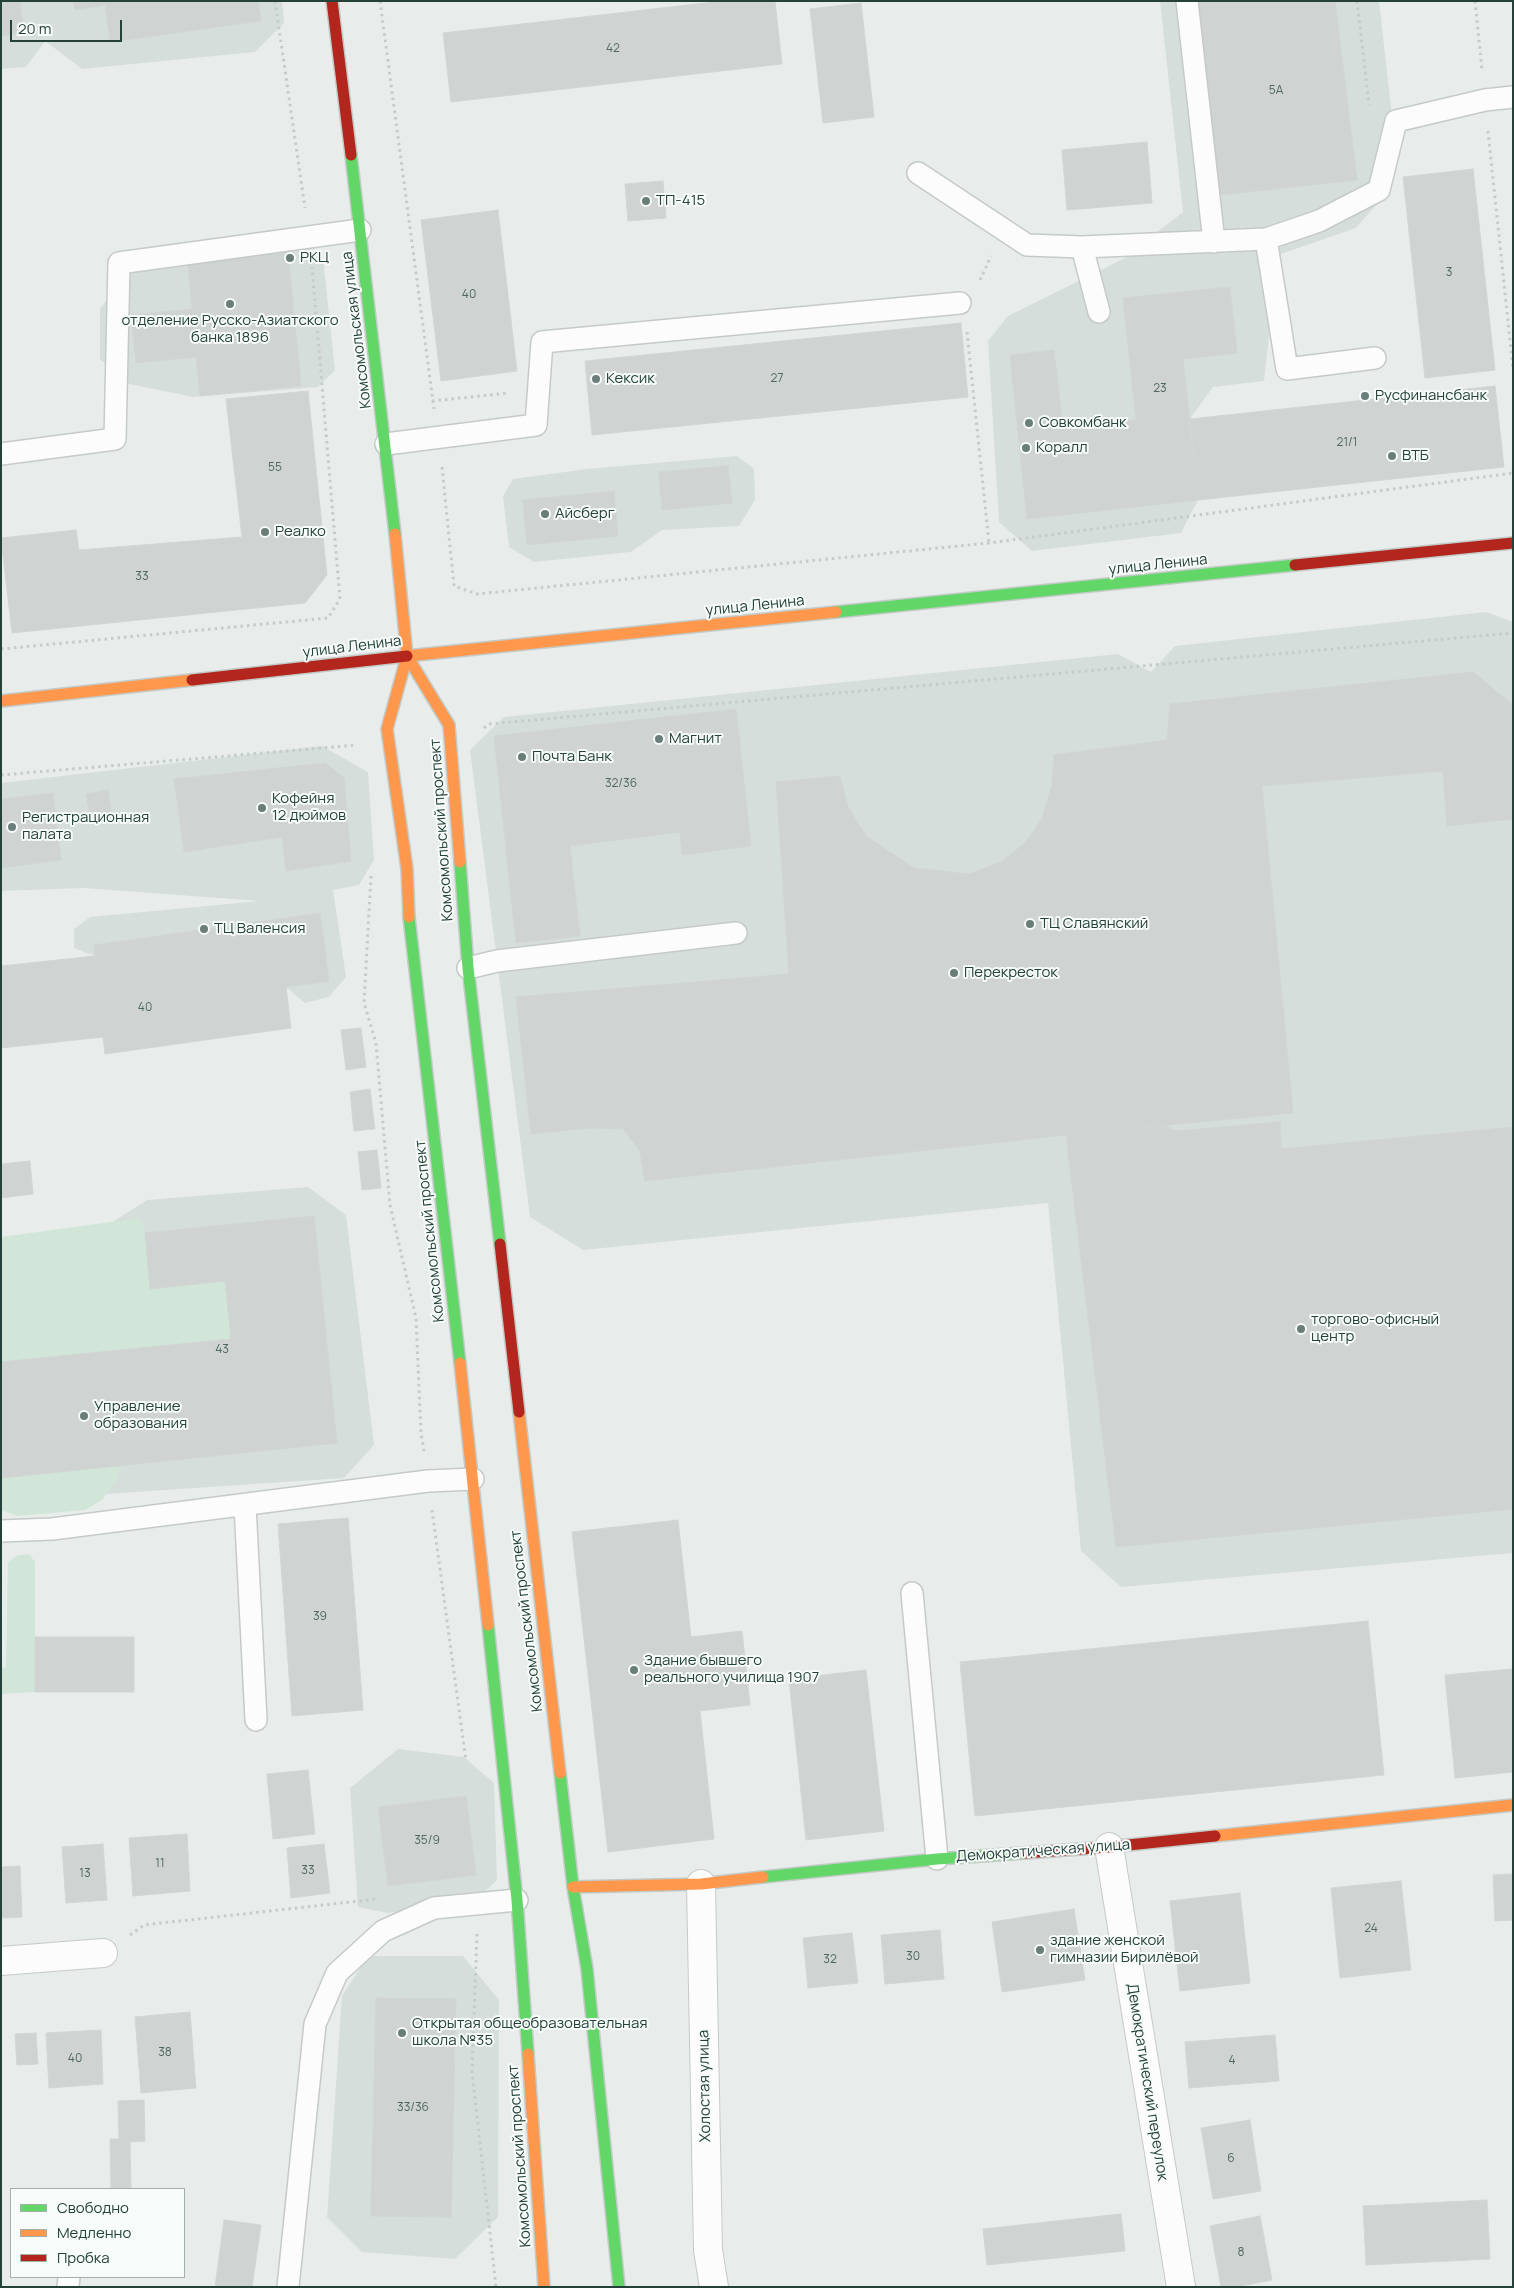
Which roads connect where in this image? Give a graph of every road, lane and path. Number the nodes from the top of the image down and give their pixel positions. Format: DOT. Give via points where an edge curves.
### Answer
graph roads {
  1 [pos="275,1"];
  2 [pos="332,1"];
  3 [pos="380,1"];
  4 [pos="1187,1"];
  5 [pos="1357,1"];
  6 [pos="1475,1"];
  7 [pos="1513,97"];
  8 [pos="1484,100"];
  9 [pos="1370,115"];
  10 [pos="918,173"];
  11 [pos="360,230"];
  12 [pos="309,238"];
  13 [pos="1266,239"];
  14 [pos="1214,242"];
  15 [pos="1027,245"];
  16 [pos="1082,246"];
  17 [pos="976,288"];
  18 [pos="960,303"];
  19 [pos="1099,312"];
  20 [pos="967,331"];
  21 [pos="1375,358"];
  22 [pos="1513,369"];
  23 [pos="539,389"];
  24 [pos="432,401"];
  25 [pos="440,437"];
  26 [pos="386,444"];
  27 [pos="1,454"];
  28 [pos="1513,473"];
  29 [pos="989,543"];
  30 [pos="1513,543"];
  31 [pos="1513,633"];
  32 [pos="1,649"];
  33 [pos="407,656"];
  34 [pos="2,698"];
  35 [pos="482,730"];
  36 [pos="359,745"];
  37 [pos="1,775"];
  38 [pos="372,873"];
  39 [pos="736,933"];
  40 [pos="468,968"];
  41 [pos="473,1478"];
  42 [pos="428,1481"];
  43 [pos="245,1505"];
  44 [pos="1,1531"];
  45 [pos="912,1593"];
  46 [pos="256,1720"];
  47 [pos="468,1771"];
  48 [pos="1513,1805"];
  49 [pos="1109,1847"];
  50 [pos="937,1859"];
  51 [pos="701,1884"];
  52 [pos="573,1887"];
  53 [pos="386,1898"];
  54 [pos="517,1900"];
  55 [pos="478,1903"];
  56 [pos="144,1925"];
  57 [pos="102,1953"];
  58 [pos="1,1960"];
  59 [pos="288,2287"];
  60 [pos="496,2287"];
  61 [pos="544,2287"];
  62 [pos="619,2287"];
  63 [pos="714,2287"];
  64 [pos="1181,2287"];
  1 -- 12 [label="path"];
  2 -- 11 [label="main road, Комсомольская улица"];
  3 -- 24 [label="path"];
  4 -- 14 [label="lane"];
  5 -- 9 [label="path"];
  6 -- 8 [label="path"];
  7 -- 8 [label="lane"];
  8 -- 13 [label="lane" via="1396,121 1379,190 1319,221"];
  8 -- 22 [label="path"];
  10 -- 15 [label="lane"];
  11 -- 12 [label="lane"];
  11 -- 26 [label="main road, Комсомольская улица"];
  12 -- 27 [label="lane" via="119,263 115,439"];
  12 -- 32 [label="path" via="340,599 328,618"];
  13 -- 14 [label="lane"];
  13 -- 21 [label="lane" via="1288,369"];
  14 -- 16 [label="lane"];
  15 -- 16 [label="lane"];
  15 -- 17 [label="path" via="990,256"];
  16 -- 19 [label="lane"];
  18 -- 23 [label="lane" via="542,342"];
  20 -- 29 [label="path"];
  23 -- 24 [label="path"];
  23 -- 25 [label="lane" via="536,425"];
  24 -- 25 [label="path"];
  25 -- 26 [label="lane"];
  25 -- 29 [label="path" via="454,586 476,594"];
  26 -- 33 [label="main road, Комсомольская улица"];
  28 -- 29 [label="path"];
  30 -- 33 [label="main road, улица Ленина"];
  31 -- 35 [label="path" via="490,724"];
  33 -- 34 [label="main road, улица Ленина"];
  33 -- 40 [label="main road, Комсомольский проспект" via="449,725"];
  33 -- 41 [label="main road, Комсомольский проспект" via="387,729 407,869 410,928"];
  36 -- 37 [label="path"];
  38 -- 42 [label="path" via="364,1003 376,1043 390,1205 416,1318 421,1433"];
  39 -- 40 [label="lane" via="497,961"];
  40 -- 52 [label="main road, Комсомольский проспект"];
  41 -- 42 [label="lane"];
  41 -- 54 [label="main road, Комсомольский проспект"];
  42 -- 43 [label="lane"];
  42 -- 47 [label="path"];
  43 -- 44 [label="lane" via="52,1529"];
  43 -- 46 [label="lane"];
  45 -- 50 [label="lane"];
  48 -- 49 [label="main road, Демократическая улица"];
  49 -- 50 [label="main road, Демократическая улица"];
  49 -- 64 [label="street, Демократический переулок"];
  50 -- 51 [label="main road, Демократическая улица"];
  51 -- 52 [label="main road, Демократическая улица"];
  51 -- 63 [label="street, Холостая улица" via="708,2250"];
  52 -- 62 [label="main road, Комсомольский проспект" via="587,1969"];
  53 -- 56 [label="path"];
  54 -- 55 [label="lane"];
  54 -- 61 [label="main road, Комсомольский проспект"];
  55 -- 59 [label="lane" via="434,1908 384,1931 336,1973 314,2024"];
  55 -- 60 [label="path" via="472,2071"];
  57 -- 58 [label="street"];
}
